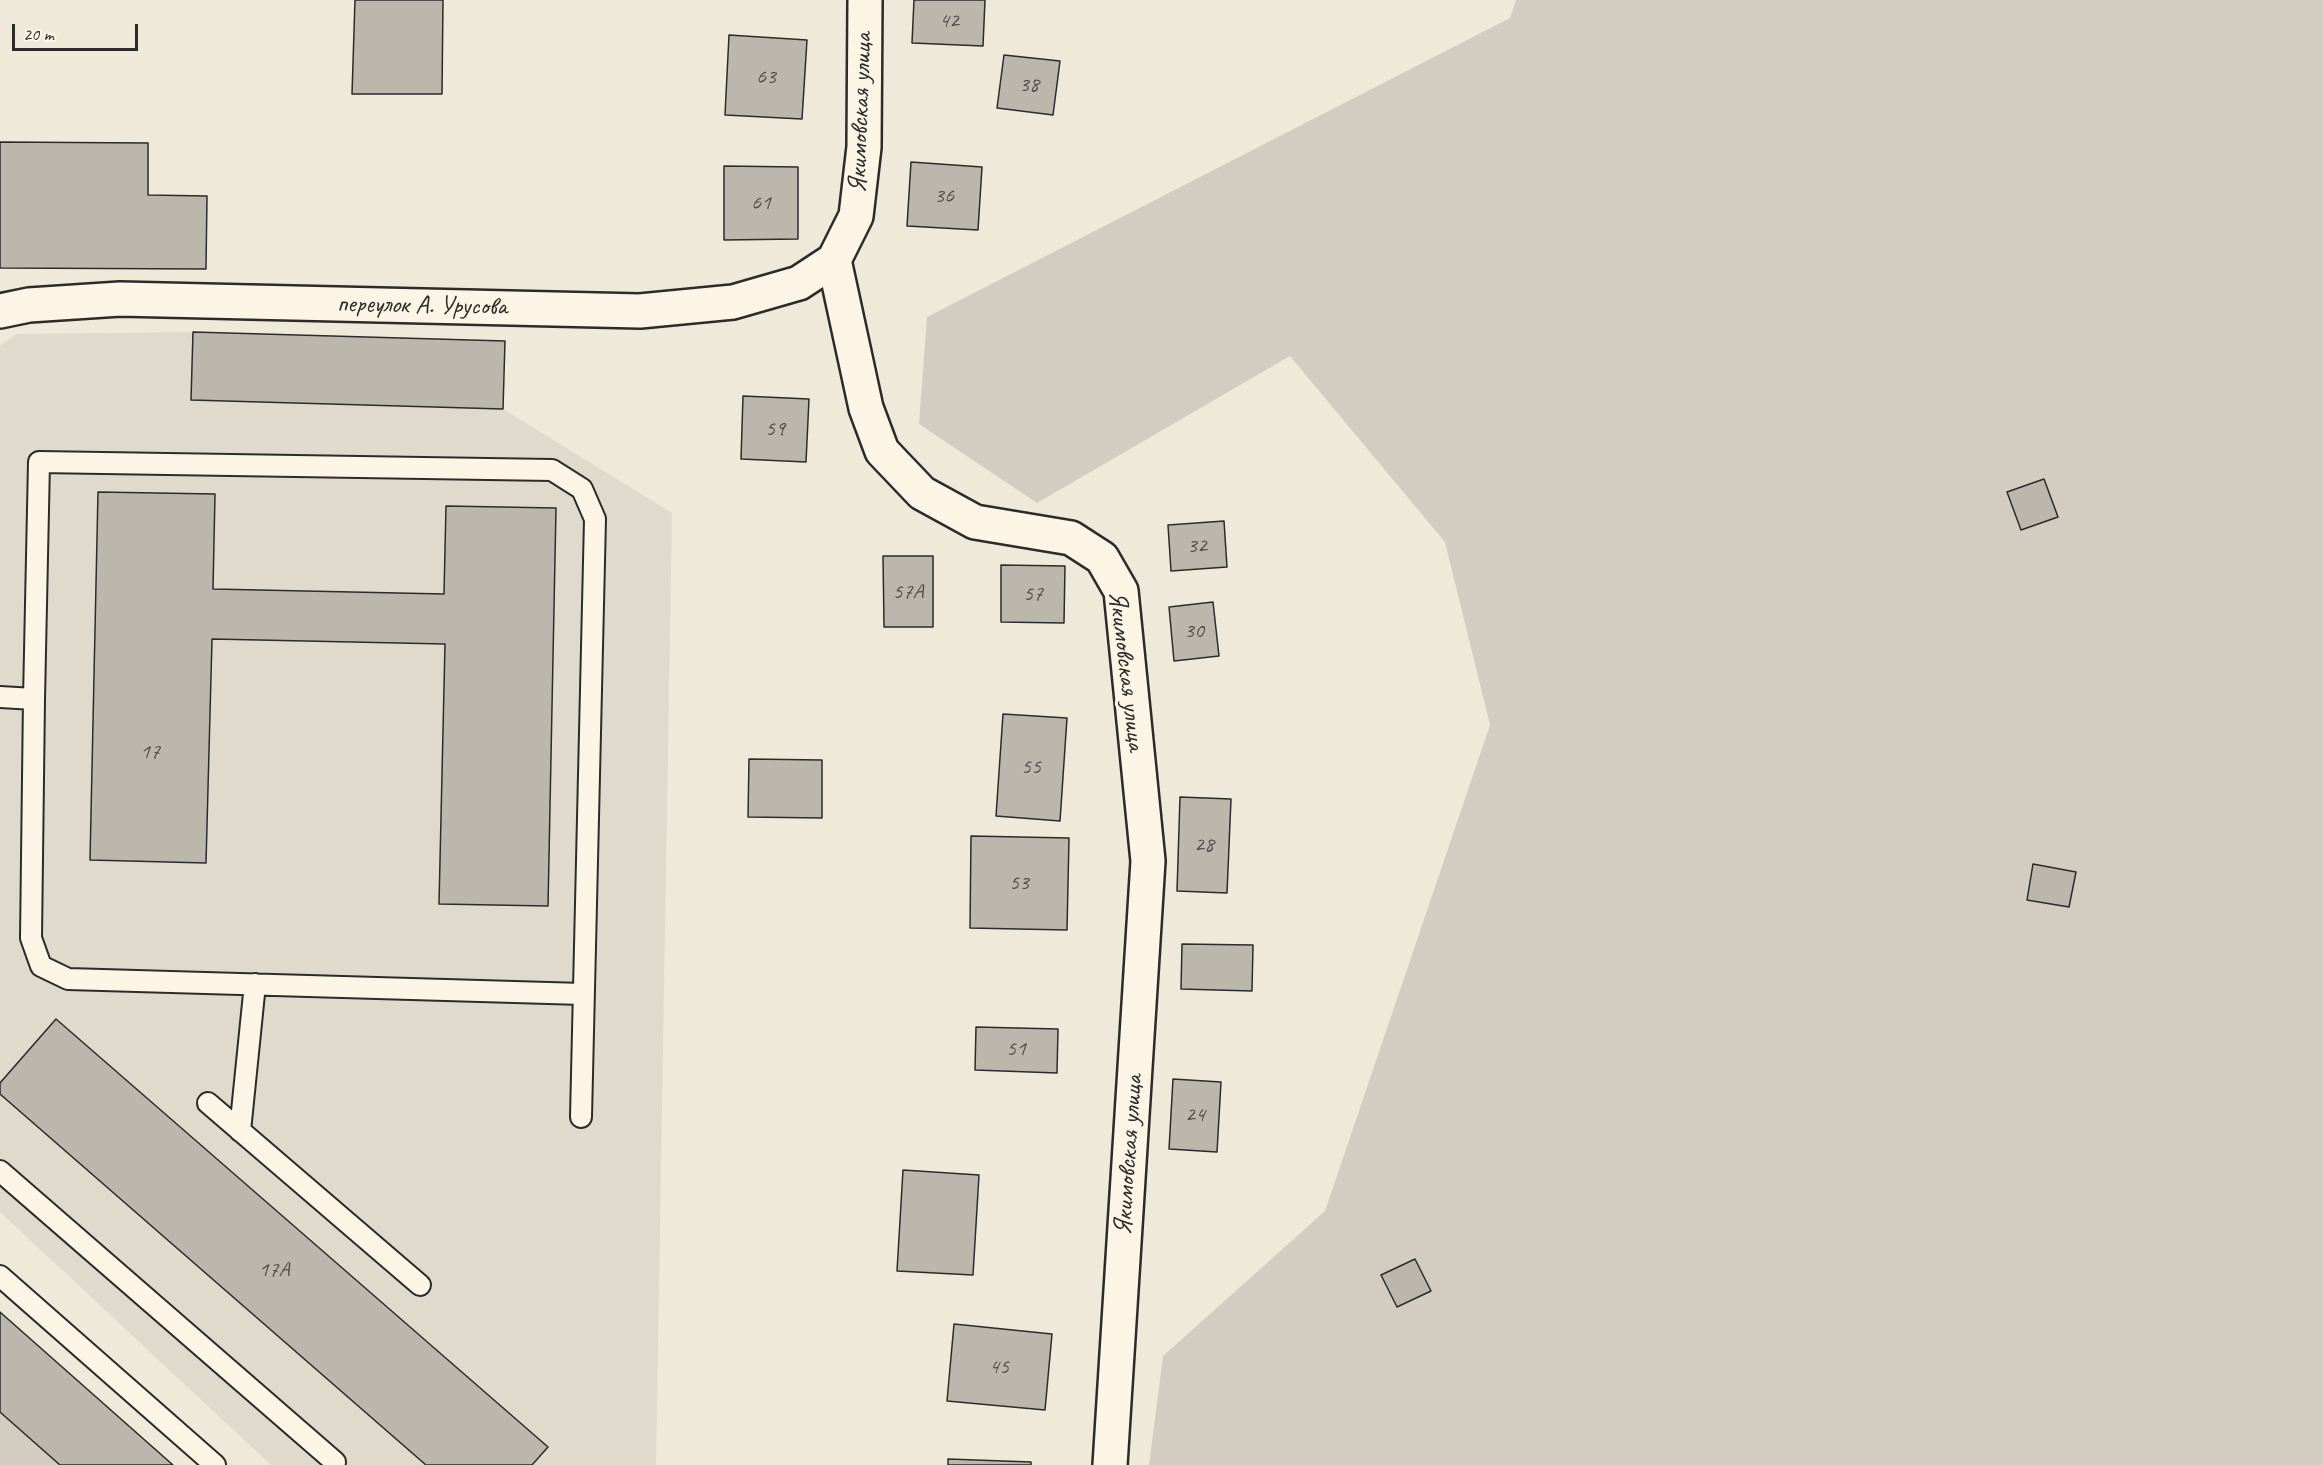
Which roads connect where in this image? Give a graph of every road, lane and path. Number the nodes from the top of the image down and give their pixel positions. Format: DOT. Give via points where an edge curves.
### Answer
graph roads {
  1 [pos="865,0"];
  2 [pos="834,260"];
  3 [pos="0,311"];
  4 [pos="0,697"];
  5 [pos="34,699"];
  6 [pos="255,984"];
  7 [pos="583,994"];
  8 [pos="207,1104"];
  9 [pos="581,1117"];
  10 [pos="240,1131"];
  11 [pos="0,1171"];
  12 [pos="0,1276"];
  13 [pos="420,1285"];
  14 [pos="334,1462"];
  15 [pos="215,1465"];
  16 [pos="1110,1465"];
  1 -- 2 [label="street, Якимовская улица" via="864,147 856,216"];
  2 -- 3 [label="street, переулок А. Урусова" via="798,284 733,302 640,311 120,299 29,304"];
  2 -- 16 [label="street, Якимовская улица" via="866,408 882,451 922,493 975,522 1071,538 1102,558 1121,591 1148,861"];
  4 -- 5 [label="lane"];
  5 -- 6 [label="lane" via="31,938 41,966 68,979"];
  5 -- 7 [label="lane" via="39,462 552,470 582,489 595,519"];
  6 -- 7 [label="lane"];
  6 -- 10 [label="lane"];
  7 -- 9 [label="lane"];
  8 -- 10 [label="lane"];
  10 -- 13 [label="lane"];
  11 -- 14 [label="lane"];
  12 -- 15 [label="lane"];
}
